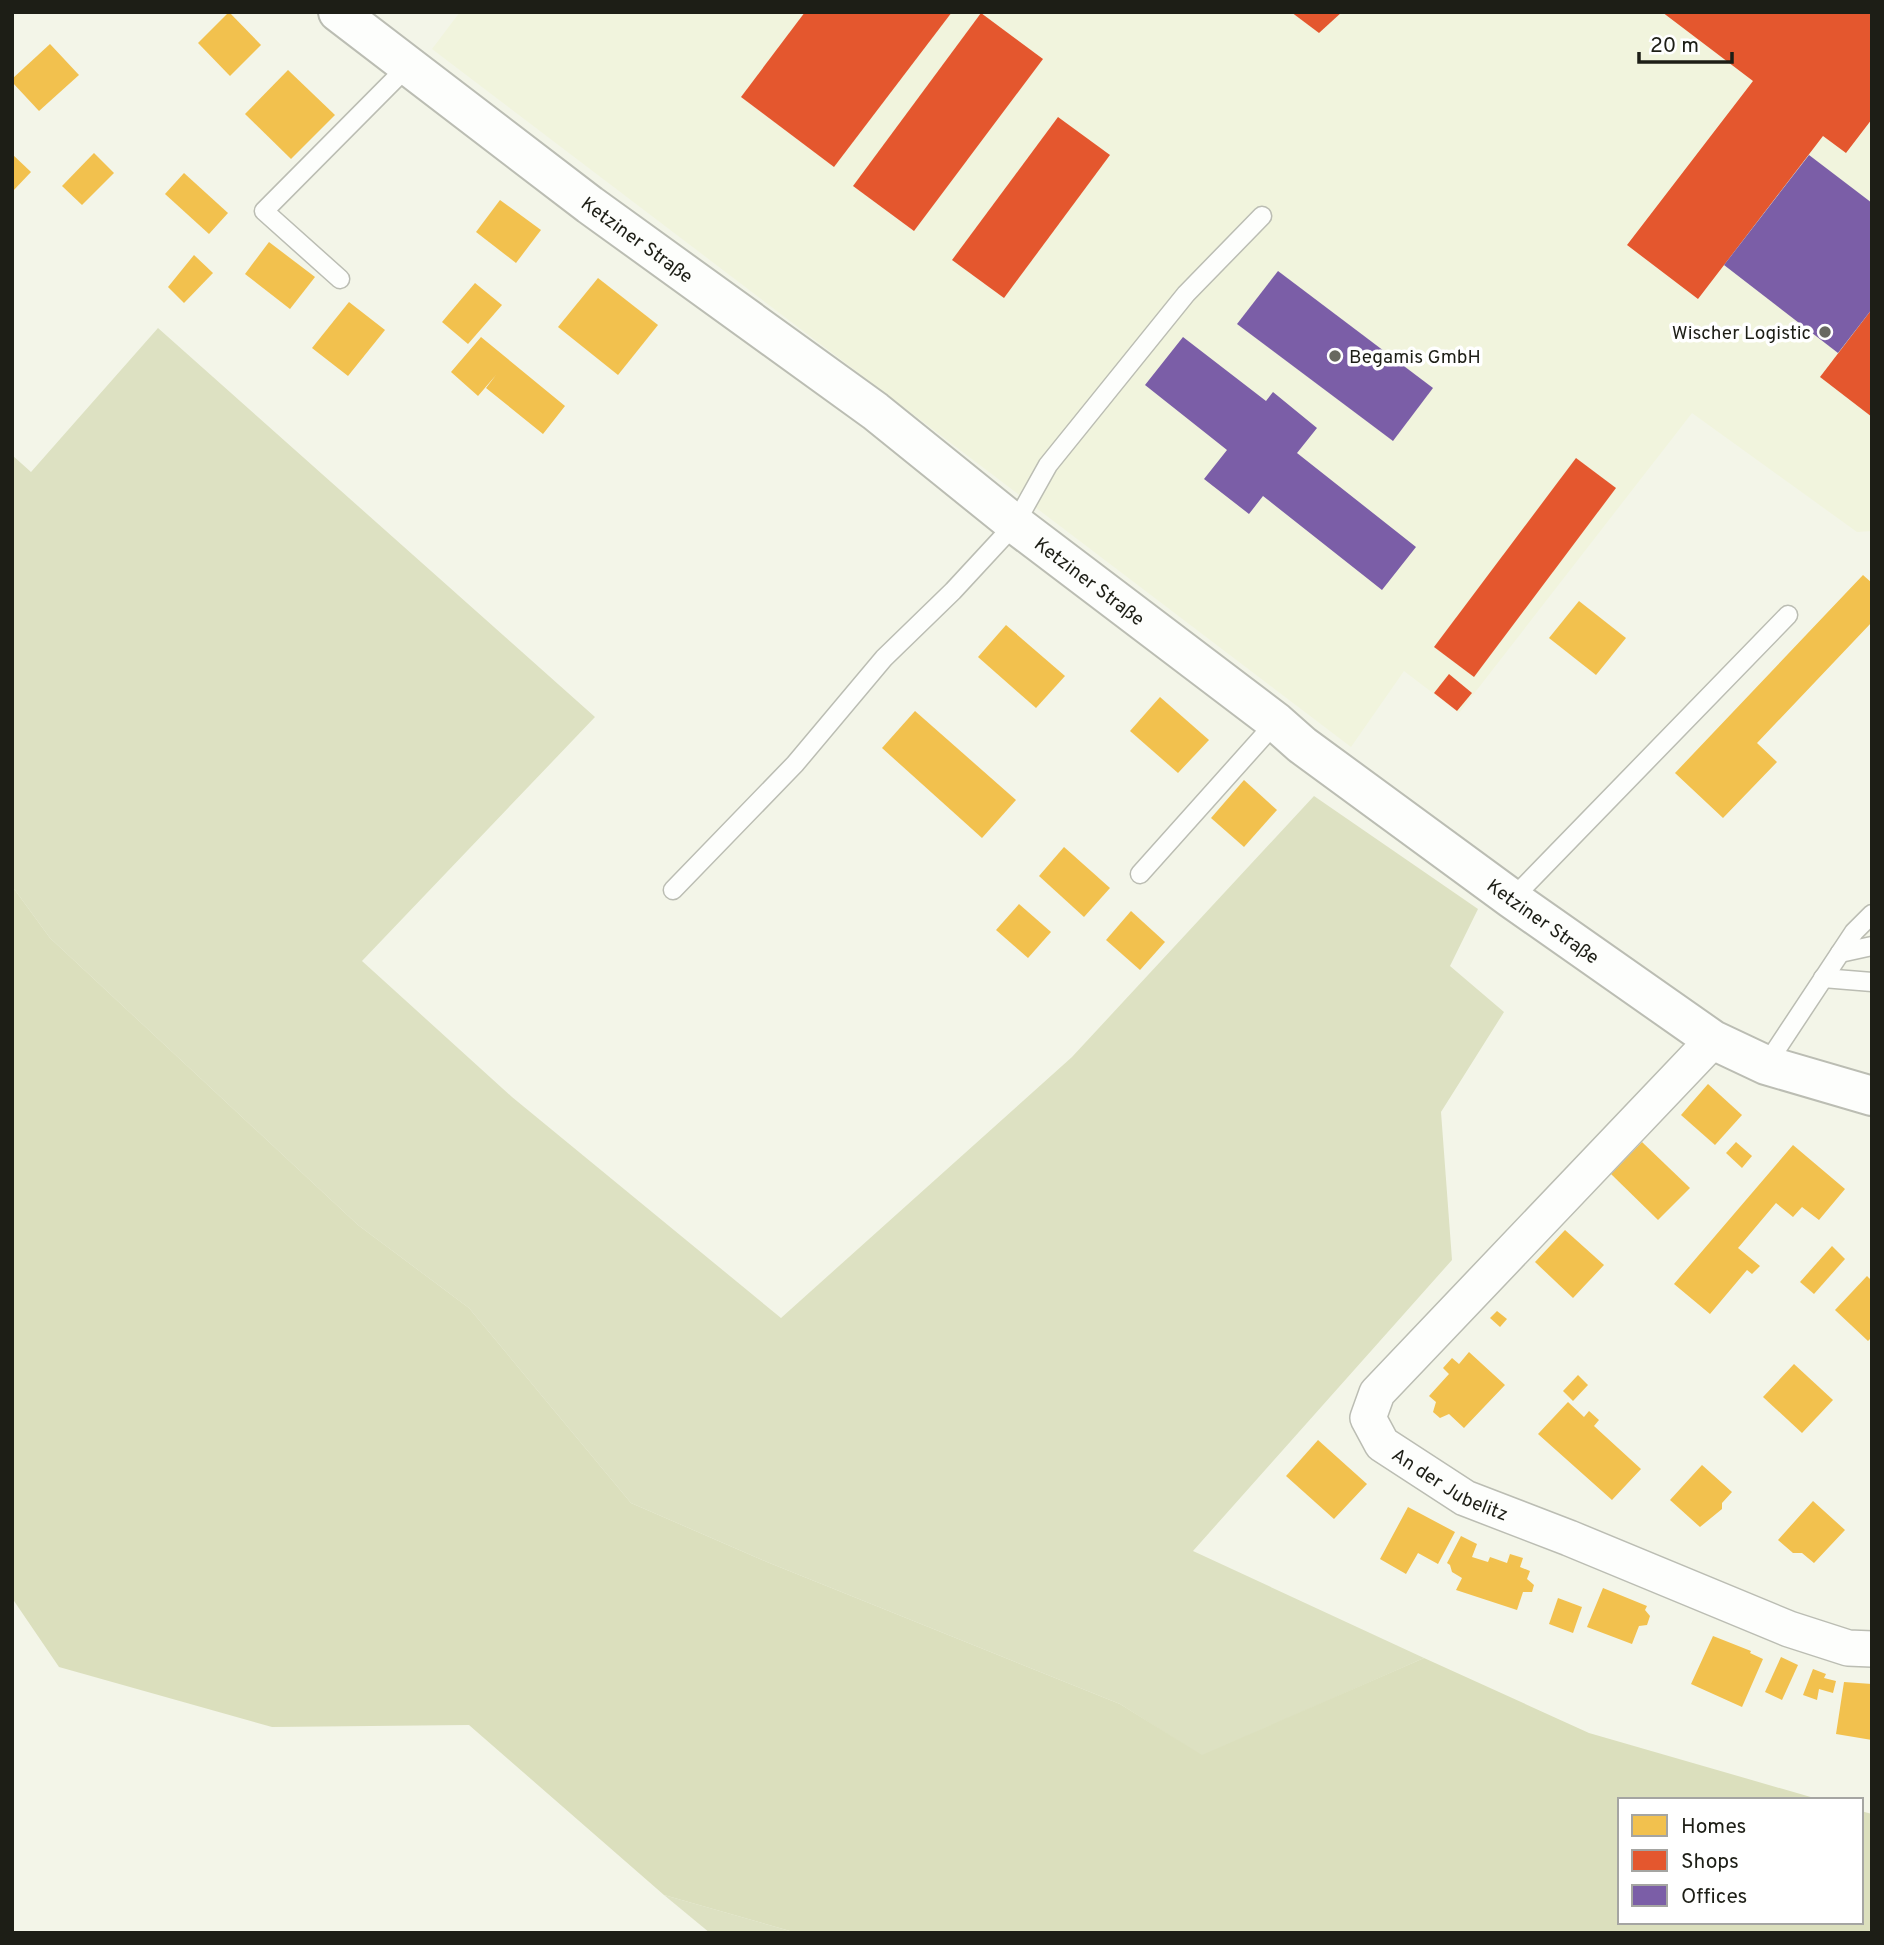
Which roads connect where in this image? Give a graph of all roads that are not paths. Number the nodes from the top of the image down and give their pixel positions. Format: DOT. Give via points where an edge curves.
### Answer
graph roads {
  1 [pos="338,12"];
  2 [pos="407,67"];
  3 [pos="1262,216"];
  4 [pos="340,279"];
  5 [pos="1015,524"];
  6 [pos="1788,615"];
  7 [pos="1276,722"];
  8 [pos="1140,874"];
  9 [pos="673,890"];
  10 [pos="1512,899"];
  11 [pos="1872,914"];
  12 [pos="1872,946"];
  13 [pos="1840,953"];
  14 [pos="1823,978"];
  15 [pos="1872,982"];
  16 [pos="1713,1040"];
  17 [pos="1766,1065"];
  18 [pos="1872,1096"];
  19 [pos="1872,1649"];
  1 -- 2 [label="street, Ketziner Straße"];
  2 -- 4 [label="lane" via="264,211"];
  2 -- 5 [label="street, Ketziner Straße" via="875,411"];
  3 -- 5 [label="lane" via="1186,294 1048,465"];
  5 -- 7 [label="street, Ketziner Straße"];
  5 -- 9 [label="lane" via="884,658 795,764"];
  6 -- 10 [label="lane"];
  7 -- 8 [label="lane"];
  7 -- 10 [label="street, Ketziner Straße"];
  10 -- 16 [label="street, Ketziner Straße"];
  11 -- 13 [label="lane"];
  12 -- 13 [label="lane"];
  13 -- 14 [label="lane"];
  14 -- 15 [label="lane"];
  14 -- 17 [label="lane"];
  16 -- 17 [label="street, Ketziner Straße"];
  16 -- 19 [label="street, An der Jubelitz" via="1377,1393 1368,1418 1382,1444 1465,1498 1789,1629 1848,1648"];
  17 -- 18 [label="street, Ketziner Straße"];
}
